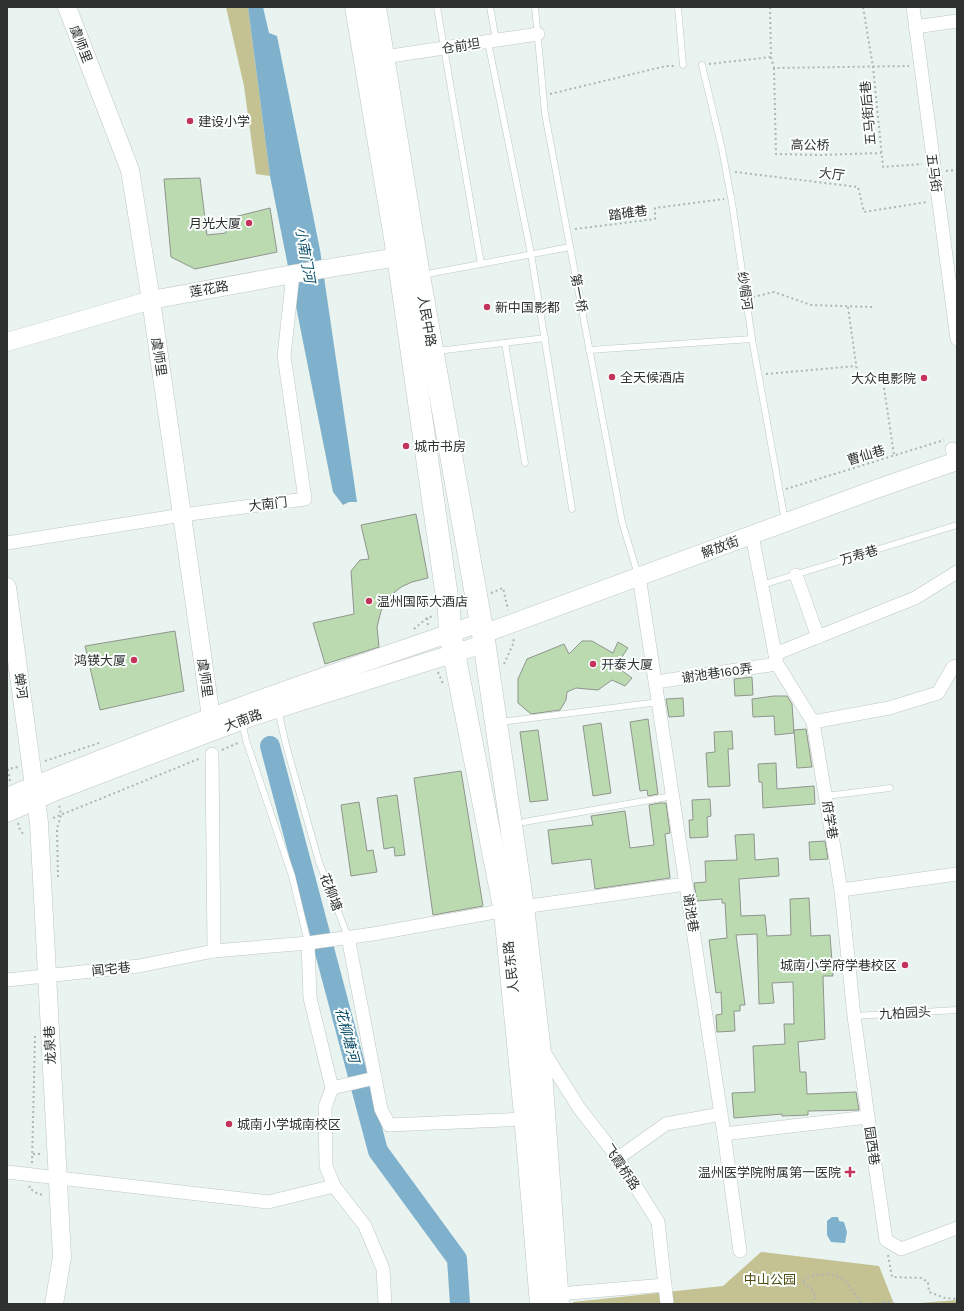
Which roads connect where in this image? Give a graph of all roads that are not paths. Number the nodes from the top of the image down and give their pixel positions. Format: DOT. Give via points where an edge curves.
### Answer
graph roads {
  1 [pos="67,7"];
  2 [pos="356,7"];
  3 [pos="375,7"];
  4 [pos="437,7"];
  5 [pos="490,7"];
  6 [pos="535,7"];
  7 [pos="678,7"];
  8 [pos="912,7"];
  9 [pos="957,20"];
  10 [pos="915,27"];
  11 [pos="538,34"];
  12 [pos="492,41"];
  13 [pos="445,48"];
  14 [pos="384,58"];
  15 [pos="683,65"];
  16 [pos="702,65"];
  17 [pos="570,247"];
  18 [pos="531,254"];
  19 [pos="406,255"];
  20 [pos="481,264"];
  21 [pos="293,274"];
  22 [pos="419,276"];
  23 [pos="151,300"];
  24 [pos="545,338"];
  25 [pos="752,339"];
  26 [pos="957,339"];
  27 [pos="7,342"];
  28 [pos="505,343"];
  29 [pos="589,350"];
  30 [pos="432,352"];
  31 [pos="955,455"];
  32 [pos="525,463"];
  33 [pos="572,509"];
  34 [pos="182,515"];
  35 [pos="786,523"];
  36 [pos="957,525"];
  37 [pos="752,535"];
  38 [pos="7,543"];
  39 [pos="957,572"];
  40 [pos="796,575"];
  41 [pos="639,576"];
  42 [pos="762,585"];
  43 [pos="7,587"];
  44 [pos="482,634"];
  45 [pos="818,637"];
  46 [pos="452,643"];
  47 [pos="776,659"];
  48 [pos="957,666"];
  49 [pos="656,682"];
  50 [pos="275,701"];
  51 [pos="659,702"];
  52 [pos="244,714"];
  53 [pos="211,717"];
  54 [pos="508,721"];
  55 [pos="813,722"];
  56 [pos="212,754"];
  57 [pos="890,788"];
  58 [pos="36,792"];
  59 [pos="673,796"];
  60 [pos="826,796"];
  61 [pos="7,797"];
  62 [pos="7,813"];
  63 [pos="524,822"];
  64 [pos="957,874"];
  65 [pos="686,884"];
  66 [pos="841,890"];
  67 [pos="514,910"];
  68 [pos="348,937"];
  69 [pos="308,943"];
  70 [pos="214,951"];
  71 [pos="47,975"];
  72 [pos="7,980"];
  73 [pos="957,1010"];
  74 [pos="854,1016"];
  75 [pos="539,1044"];
  76 [pos="372,1078"];
  77 [pos="332,1088"];
  78 [pos="721,1114"];
  79 [pos="868,1117"];
  80 [pos="526,1119"];
  81 [pos="724,1134"];
  82 [pos="618,1158"];
  83 [pos="7,1172"];
  84 [pos="57,1178"];
  85 [pos="334,1186"];
  86 [pos="957,1228"];
  87 [pos="740,1251"];
  88 [pos="665,1285"];
  89 [pos="552,1301"];
  90 [pos="54,1304"];
  91 [pos="385,1304"];
  92 [pos="667,1304"];
  1 -- 23 [label="street, 虞师里" via="130,170"];
  2 -- 19 [label="highway, 人民中路"];
  3 -- 14 [label="highway, 人民中路"];
  4 -- 13 [label="lane"];
  5 -- 12 [label="lane"];
  6 -- 11 [label="lane, 第一桥"];
  7 -- 15 [label="lane"];
  8 -- 10 [label="street, 五马街"];
  9 -- 10 [label="street"];
  10 -- 26 [label="street, 五马街"];
  11 -- 12 [label="street, 仓前坦"];
  11 -- 17 [label="lane, 第一桥" via="545,114"];
  12 -- 13 [label="street, 仓前坦"];
  12 -- 18 [label="lane"];
  13 -- 14 [label="street, 仓前坦"];
  13 -- 20 [label="lane"];
  14 -- 19 [label="highway, 人民中路"];
  16 -- 25 [label="lane, 纱帽河" via="731,196"];
  17 -- 18 [label="lane"];
  17 -- 29 [label="lane, 第一桥"];
  18 -- 20 [label="lane"];
  18 -- 24 [label="lane"];
  19 -- 21 [label="street, 莲花路"];
  19 -- 22 [label="highway, 人民中路"];
  19 -- 46 [label="highway, 人民中路"];
  20 -- 22 [label="lane"];
  21 -- 23 [label="street, 莲花路"];
  21 -- 34 [label="street, 大南门" via="284,356 305,499"];
  22 -- 30 [label="highway, 人民中路"];
  23 -- 27 [label="street, 莲花路"];
  23 -- 34 [label="street, 虞师里"];
  24 -- 28 [label="lane"];
  24 -- 33 [label="lane"];
  25 -- 29 [label="lane"];
  25 -- 35 [label="lane, 纱帽河"];
  28 -- 30 [label="lane"];
  28 -- 32 [label="lane"];
  29 -- 41 [label="lane, 第一桥" via="622,522"];
  30 -- 44 [label="highway, 人民中路"];
  31 -- 35 [label="street, 解放街" via="879,488"];
  34 -- 38 [label="street, 大南门"];
  34 -- 53 [label="street, 虞师里"];
  35 -- 37 [label="street, 解放街"];
  36 -- 40 [label="lane, 万寿巷"];
  37 -- 41 [label="street, 解放街"];
  37 -- 42 [label="street, 府学巷"];
  39 -- 45 [label="street, 谢池巷160弄" via="915,598"];
  40 -- 42 [label="lane, 万寿巷"];
  40 -- 45 [label="street"];
  41 -- 44 [label="street, 解放街"];
  41 -- 49 [label="street, 谢池巷"];
  42 -- 47 [label="street, 府学巷"];
  43 -- 58 [label="street, 蝉河"];
  44 -- 46 [label="street, 大南路"];
  44 -- 67 [label="highway, 人民东路"];
  45 -- 47 [label="street, 谢池巷160弄"];
  46 -- 50 [label="street, 大南路"];
  46 -- 67 [label="highway, 人民东路"];
  47 -- 49 [label="street, 谢池巷160弄"];
  47 -- 55 [label="street, 府学巷"];
  48 -- 55 [label="street" via="953,667 938,693 889,708"];
  49 -- 51 [label="street, 谢池巷"];
  50 -- 52 [label="street, 大南路"];
  50 -- 68 [label="lane, 花柳塘" via="319,862"];
  51 -- 54 [label="lane"];
  51 -- 59 [label="street, 谢池巷"];
  52 -- 53 [label="street, 大南路"];
  52 -- 58 [label="street, 大南路"];
  52 -- 69 [label="lane" via="246,740 292,876"];
  53 -- 58 [label="street, 大南路"];
  55 -- 60 [label="street, 府学巷"];
  56 -- 70 [label="street"];
  57 -- 60 [label="lane"];
  58 -- 61 [label="street, 大南路"];
  58 -- 62 [label="street, 大南路"];
  58 -- 71 [label="street, 龙泉巷"];
  59 -- 63 [label="lane"];
  59 -- 65 [label="street, 谢池巷"];
  60 -- 66 [label="street, 府学巷"];
  64 -- 66 [label="street"];
  65 -- 67 [label="street, 闻宅巷"];
  65 -- 78 [label="street, 谢池巷"];
  66 -- 74 [label="street, 府学巷"];
  67 -- 68 [label="street, 闻宅巷"];
  67 -- 75 [label="highway, 人民东路"];
  67 -- 80 [label="highway, 人民东路"];
  68 -- 69 [label="street, 闻宅巷"];
  68 -- 76 [label="street, 花柳塘"];
  69 -- 70 [label="street, 闻宅巷"];
  69 -- 77 [label="street" via="310,998"];
  70 -- 71 [label="street, 闻宅巷" via="139,966"];
  71 -- 72 [label="street, 闻宅巷"];
  71 -- 84 [label="street, 龙泉巷"];
  73 -- 74 [label="lane, 九柏园头"];
  74 -- 79 [label="street, 府学巷"];
  75 -- 82 [label="street, 飞霞桥路" via="579,1108"];
  75 -- 89 [label="highway, 人民东路"];
  76 -- 77 [label="street"];
  76 -- 80 [label="street, 花柳塘" via="381,1109 390,1125"];
  77 -- 85 [label="street" via="325,1107 326,1166"];
  78 -- 81 [label="street, 谢池巷"];
  78 -- 82 [label="street" via="666,1124"];
  79 -- 81 [label="street, 园西巷"];
  79 -- 86 [label="street, 园西巷" via="886,1240 901,1249"];
  80 -- 89 [label="highway, 人民东路"];
  81 -- 87 [label="street, 谢池巷"];
  82 -- 88 [label="street, 飞霞桥路" via="658,1222"];
  83 -- 84 [label="street"];
  84 -- 85 [label="street" via="268,1202"];
  84 -- 90 [label="street, 龙泉巷" via="62,1257"];
  85 -- 91 [label="street" via="365,1226 383,1269"];
  88 -- 89 [label="street"];
  88 -- 92 [label="street, 飞霞桥路"];
}
